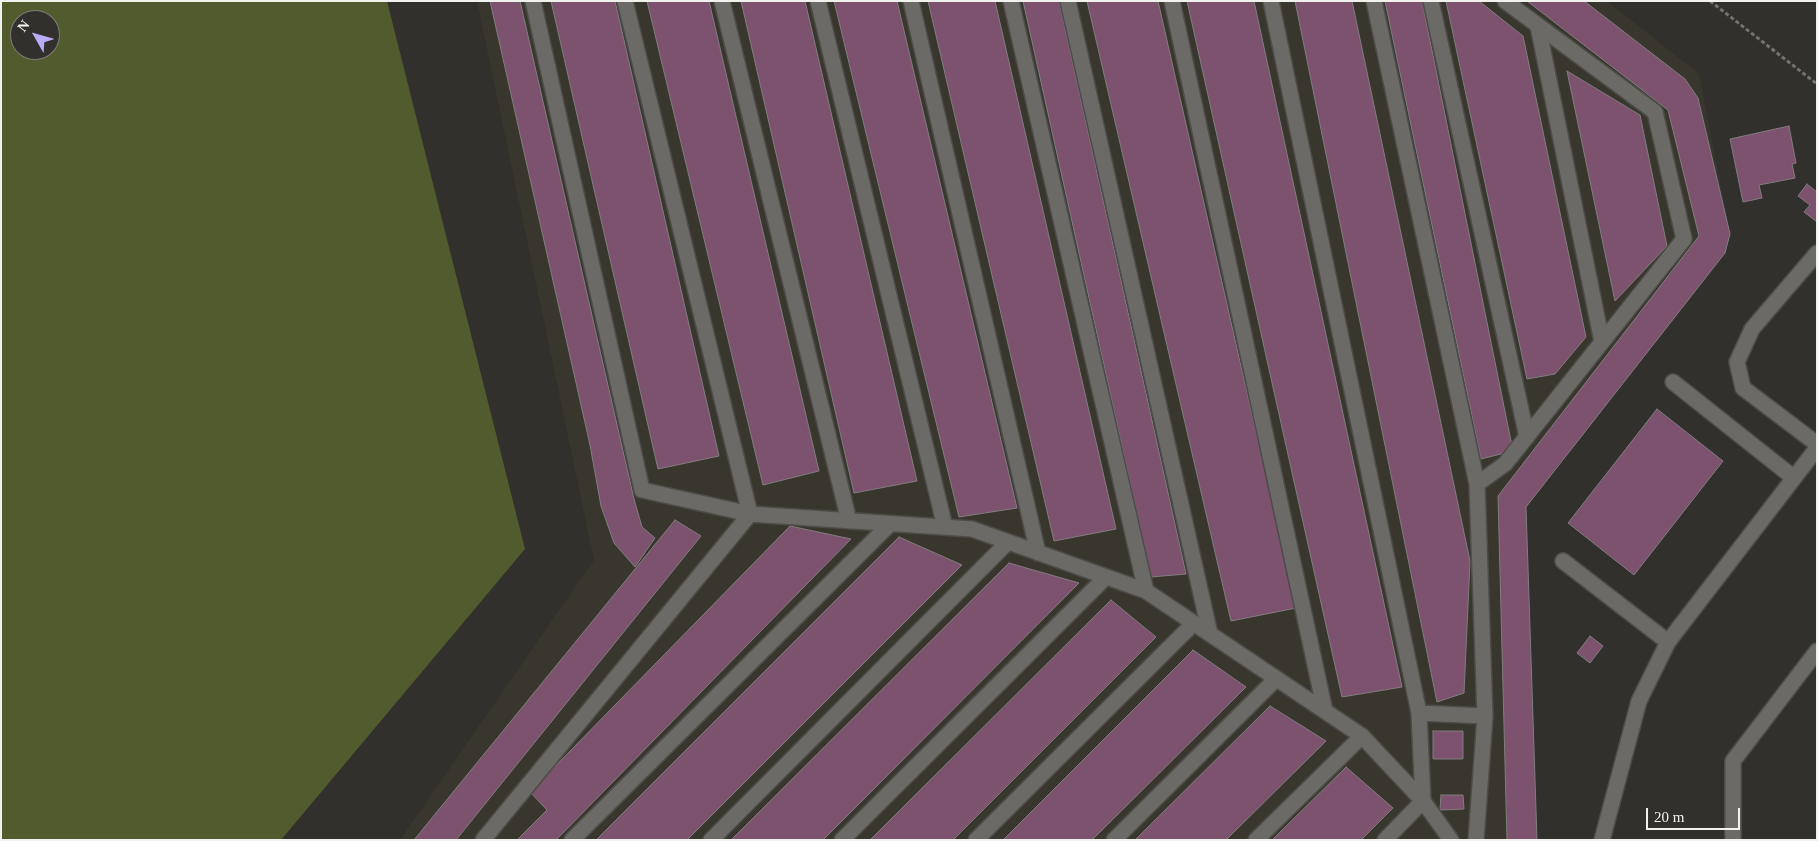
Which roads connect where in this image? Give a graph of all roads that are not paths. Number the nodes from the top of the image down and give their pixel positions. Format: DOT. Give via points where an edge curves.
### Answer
graph roads {
  1 [pos="533,1"];
  2 [pos="625,1"];
  3 [pos="722,1"];
  4 [pos="818,1"];
  5 [pos="911,1"];
  6 [pos="1012,1"];
  7 [pos="1068,1"];
  8 [pos="1172,1"];
  9 [pos="1271,1"];
  10 [pos="1374,1"];
  11 [pos="1431,1"];
  12 [pos="1504,1"];
  13 [pos="1538,26"];
  14 [pos="1817,253"];
  15 [pos="1602,342"];
  16 [pos="1673,382"];
  17 [pos="1527,437"];
  18 [pos="1817,444"];
  19 [pos="1817,448"];
  20 [pos="1794,478"];
  21 [pos="1478,484"];
  22 [pos="750,514"];
  23 [pos="849,521"];
  24 [pos="890,524"];
  25 [pos="944,527"];
  26 [pos="1008,542"];
  27 [pos="1038,553"];
  28 [pos="1563,561"];
  29 [pos="1106,577"];
  30 [pos="1146,591"];
  31 [pos="1194,623"];
  32 [pos="1210,634"];
  33 [pos="1668,642"];
  34 [pos="1817,651"];
  35 [pos="1276,679"];
  36 [pos="1324,711"];
  37 [pos="1419,713"];
  38 [pos="1485,716"];
  39 [pos="1362,736"];
  40 [pos="1423,801"];
  41 [pos="483,840"];
  42 [pos="572,840"];
  43 [pos="710,840"];
  44 [pos="842,840"];
  45 [pos="976,840"];
  46 [pos="1114,840"];
  47 [pos="1256,840"];
  48 [pos="1385,840"];
  49 [pos="1451,840"];
  50 [pos="1476,840"];
  51 [pos="1602,840"];
  52 [pos="1733,840"];
  1 -- 22 [label="street" via="642,490"];
  2 -- 22 [label="street"];
  3 -- 23 [label="street"];
  4 -- 25 [label="street"];
  5 -- 27 [label="street"];
  6 -- 30 [label="street"];
  7 -- 32 [label="street"];
  8 -- 36 [label="street"];
  9 -- 37 [label="street"];
  10 -- 21 [label="street"];
  11 -- 17 [label="street"];
  12 -- 13 [label="street"];
  13 -- 15 [label="street"];
  13 -- 15 [label="street" via="1655,112 1684,239"];
  14 -- 18 [label="street" via="1752,329 1736,362 1743,388"];
  15 -- 17 [label="street"];
  16 -- 20 [label="street"];
  17 -- 21 [label="street" via="1505,464"];
  19 -- 20 [label="street"];
  20 -- 33 [label="street"];
  21 -- 38 [label="street"];
  22 -- 23 [label="street"];
  22 -- 41 [label="street"];
  23 -- 24 [label="street"];
  24 -- 25 [label="street"];
  24 -- 42 [label="street"];
  25 -- 26 [label="street" via="972,529"];
  26 -- 27 [label="street"];
  26 -- 43 [label="street"];
  27 -- 29 [label="street"];
  28 -- 33 [label="street"];
  29 -- 30 [label="street"];
  29 -- 44 [label="street"];
  30 -- 31 [label="street"];
  31 -- 32 [label="street"];
  31 -- 45 [label="street"];
  32 -- 35 [label="street"];
  33 -- 51 [label="street" via="1639,700"];
  34 -- 52 [label="street" via="1733,761"];
  35 -- 36 [label="street"];
  35 -- 46 [label="street"];
  36 -- 39 [label="street"];
  37 -- 38 [label="street"];
  37 -- 40 [label="street"];
  38 -- 50 [label="street"];
  39 -- 40 [label="street"];
  39 -- 47 [label="street"];
  40 -- 48 [label="street"];
  40 -- 49 [label="street"];
}
